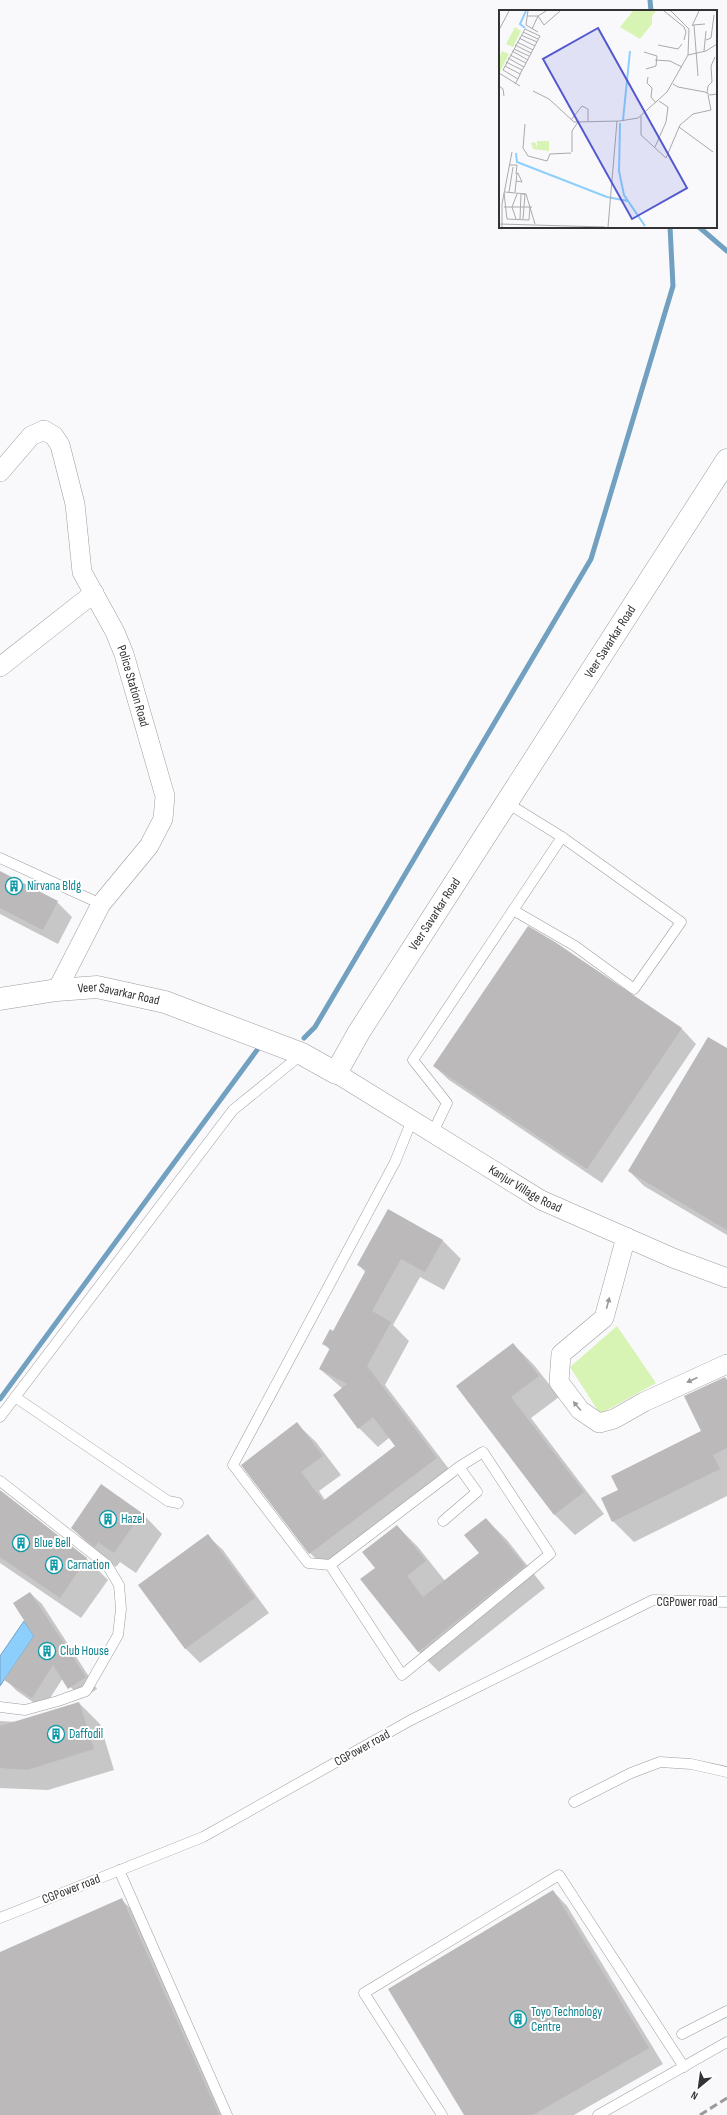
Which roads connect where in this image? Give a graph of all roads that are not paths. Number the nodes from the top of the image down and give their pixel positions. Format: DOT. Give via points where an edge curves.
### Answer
graph roads {
  1 [pos="727,460"];
  2 [pos="0,472"];
  3 [pos="94,594"];
  4 [pos="0,667"];
  5 [pos="507,803"];
  6 [pos="562,837"];
  7 [pos="0,858"];
  8 [pos="101,904"];
  9 [pos="514,910"];
  10 [pos="57,990"];
  11 [pos="0,999"];
  12 [pos="302,1054"];
  13 [pos="340,1067"];
  14 [pos="412,1120"];
  15 [pos="433,1132"];
  16 [pos="626,1237"];
  17 [pos="727,1278"];
  18 [pos="727,1364"];
  19 [pos="15,1397"];
  20 [pos="0,1417"];
  21 [pos="459,1467"];
  22 [pos="0,1481"];
  23 [pos="178,1503"];
  24 [pos="443,1521"];
  25 [pos="330,1565"];
  26 [pos="727,1602"];
  27 [pos="0,1707"];
  28 [pos="727,1772"];
  29 [pos="574,1802"];
  30 [pos="119,1870"];
  31 [pos="0,1918"];
  32 [pos="727,2011"];
  33 [pos="682,2034"];
  34 [pos="727,2042"];
  35 [pos="684,2067"];
  36 [pos="227,2115"];
  37 [pos="442,2115"];
  38 [pos="598,2115"];
  1 -- 5 [label="street, Veer Savarkar Road"];
  2 -- 3 [label="street, Police Station Road" via="31,436 44,430 54,436 60,445 75,504 82,572"];
  3 -- 4 [label="street"];
  3 -- 8 [label="street, Police Station Road" via="124,654 166,796 163,819 149,846"];
  5 -- 6 [label="lane"];
  5 -- 13 [label="street, Veer Savarkar Road" via="355,1039"];
  6 -- 9 [label="lane"];
  6 -- 9 [label="lane" via="681,922 634,989 575,946"];
  7 -- 8 [label="lane"];
  8 -- 10 [label="street, Police Station Road"];
  9 -- 15 [label="lane" via="413,1060 448,1103"];
  10 -- 11 [label="street, Veer Savarkar Road"];
  10 -- 12 [label="street, Veer Savarkar Road" via="97,987 165,1002"];
  12 -- 13 [label="street, Veer Savarkar Road"];
  12 -- 19 [label="lane" via="233,1110"];
  13 -- 14 [label="street, Kanjur Village Road"];
  14 -- 15 [label="street, Kanjur Village Road"];
  14 -- 25 [label="lane" via="396,1162 233,1465 308,1563"];
  15 -- 16 [label="street, Kanjur Village Road" via="541,1200"];
  16 -- 17 [label="street, Kanjur Village Road"];
  18 -- 16 [label="street, one-way" via="644,1402 614,1419 599,1423 580,1410 559,1382 561,1354 604,1318"];
  19 -- 20 [label="lane"];
  19 -- 23 [label="lane" via="168,1500"];
  21 -- 24 [label="lane" via="477,1492"];
  21 -- 25 [label="lane"];
  21 -- 25 [label="lane" via="482,1452 550,1554 402,1675"];
  22 -- 27 [label="lane" via="107,1565 119,1585 121,1609 118,1635 86,1690 25,1710"];
  26 -- 30 [label="lane, CGPower road" via="653,1600 411,1720 203,1837"];
  28 -- 29 [label="lane" via="691,1764 660,1762 631,1773"];
  30 -- 31 [label="lane, CGPower road"];
  30 -- 36 [label="lane"];
  32 -- 33 [label="lane"];
  34 -- 35 [label="lane"];
  35 -- 37 [label="lane" via="559,1875 364,1993"];
  35 -- 38 [label="lane"];
}
